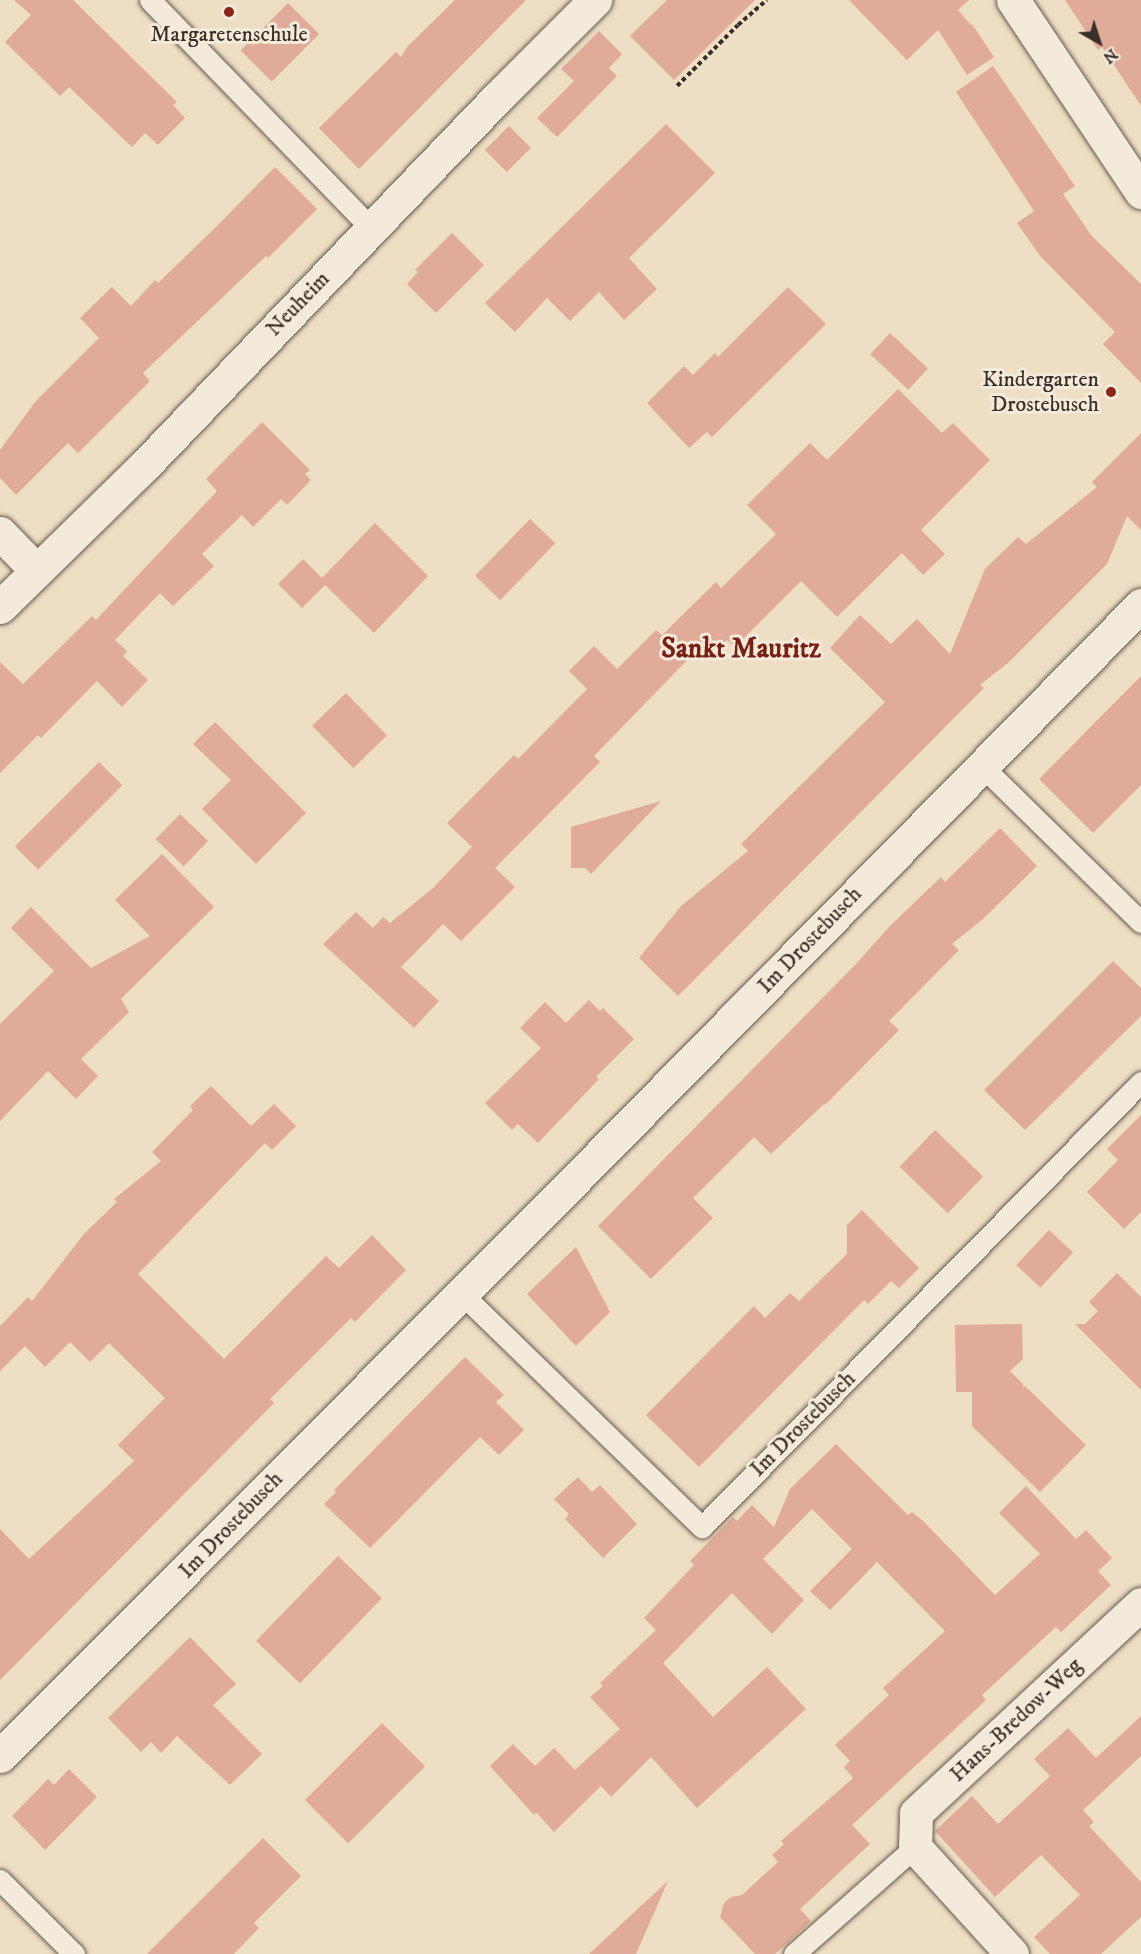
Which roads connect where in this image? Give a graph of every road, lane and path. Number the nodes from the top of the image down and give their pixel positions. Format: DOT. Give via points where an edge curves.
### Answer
graph roads {
  1 [pos="150,0"];
  2 [pos="595,0"];
  3 [pos="767,0"];
  4 [pos="1013,0"];
  5 [pos="676,86"];
  6 [pos="1141,192"];
  7 [pos="371,228"];
  8 [pos="0,533"];
  9 [pos="36,570"];
  10 [pos="1141,604"];
  11 [pos="0,607"];
  12 [pos="981,765"];
  13 [pos="1141,922"];
  14 [pos="1141,1082"];
  15 [pos="461,1293"];
  16 [pos="1141,1604"];
  17 [pos="0,1756"];
  18 [pos="915,1847"];
  19 [pos="0,1880"];
  20 [pos="74,1954"];
  21 [pos="794,1954"];
  22 [pos="1011,1954"];
  1 -- 7 [label="lane"];
  2 -- 7 [label="street, Neuheim"];
  3 -- 5 [label="path"];
  4 -- 6 [label="street"];
  7 -- 9 [label="street, Neuheim" via="146,464"];
  8 -- 9 [label="street"];
  9 -- 11 [label="street, Neuheim"];
  10 -- 12 [label="street, Im Drostebusch"];
  12 -- 13 [label="lane"];
  12 -- 15 [label="street, Im Drostebusch"];
  14 -- 15 [label="lane, Im Drostebusch" via="702,1527"];
  15 -- 17 [label="street, Im Drostebusch"];
  16 -- 18 [label="street, Hans-Bredow-Weg" via="916,1813"];
  18 -- 21 [label="lane"];
  18 -- 22 [label="street"];
  19 -- 20 [label="lane"];
}
